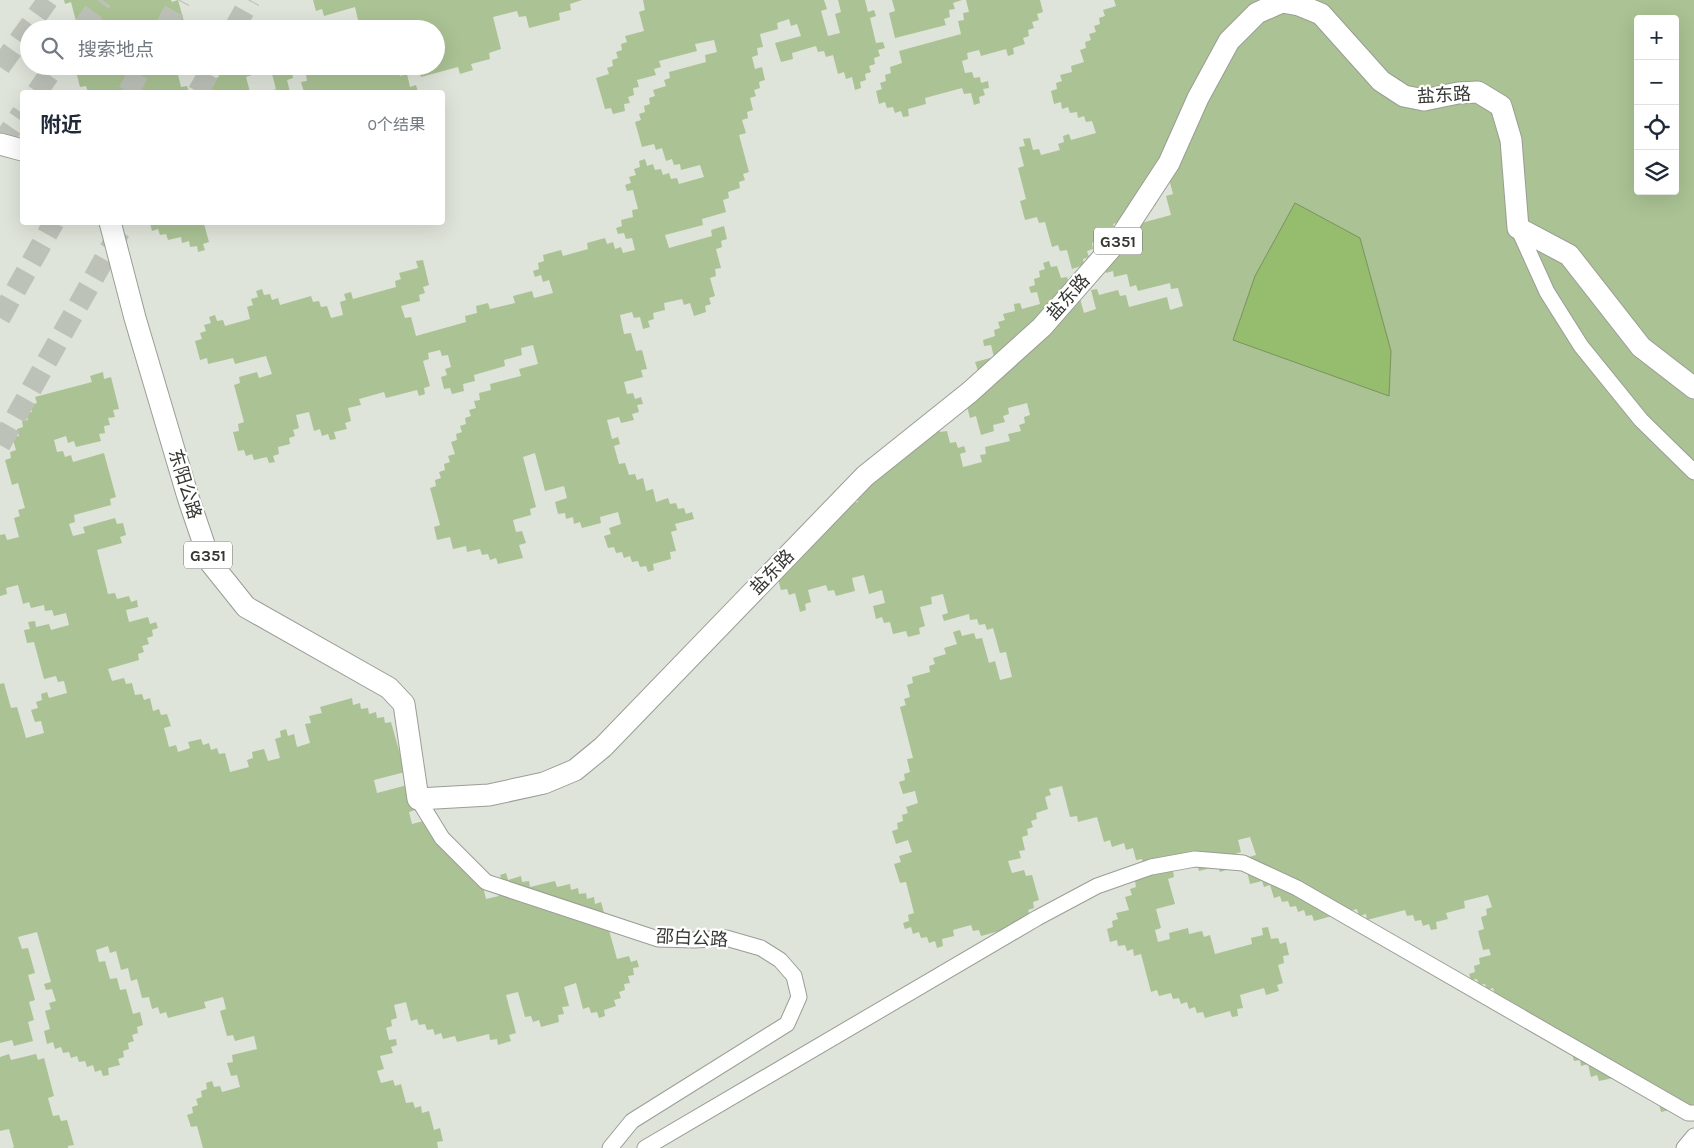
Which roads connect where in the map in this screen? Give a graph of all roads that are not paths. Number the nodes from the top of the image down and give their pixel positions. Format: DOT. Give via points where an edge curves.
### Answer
graph roads {
  1 [pos="0,144"];
  2 [pos="20,149"];
  3 [pos="111,225"];
  4 [pos="1518,228"];
  5 [pos="1694,388"];
  6 [pos="1694,472"];
  7 [pos="418,799"];
  8 [pos="1694,1113"];
  9 [pos="1694,1136"];
  10 [pos="610,1148"];
  11 [pos="645,1148"];
  12 [pos="1684,1148"];
  1 -- 2 [label="highway"];
  3 -- 7 [label="highway, 东阳公路 / G351" via="188,497 210,562 246,607 389,688 404,704"];
  4 -- 5 [label="highway" via="1569,255 1641,347"];
  4 -- 6 [label="street" via="1547,292 1580,346 1642,420"];
  4 -- 7 [label="highway, 盐东路 / G351" via="1511,140 1501,106 1478,92 1458,92 1424,100 1404,96 1381,81 1320,14 1300,5 1282,2 1257,13 1229,41 1198,98 1170,163 1120,238 1042,327 970,392 865,476 603,747 575,770 544,783 488,795"];
  7 -- 10 [label="street, 邵白公路" via="442,838 486,882 658,939 726,938 761,948 780,960 794,976 799,997 787,1024 632,1120"];
  8 -- 11 [label="street" via="1688,1113 1297,888 1243,863 1195,859 1150,867 1097,886"];
  9 -- 12 [label="street"];
}
